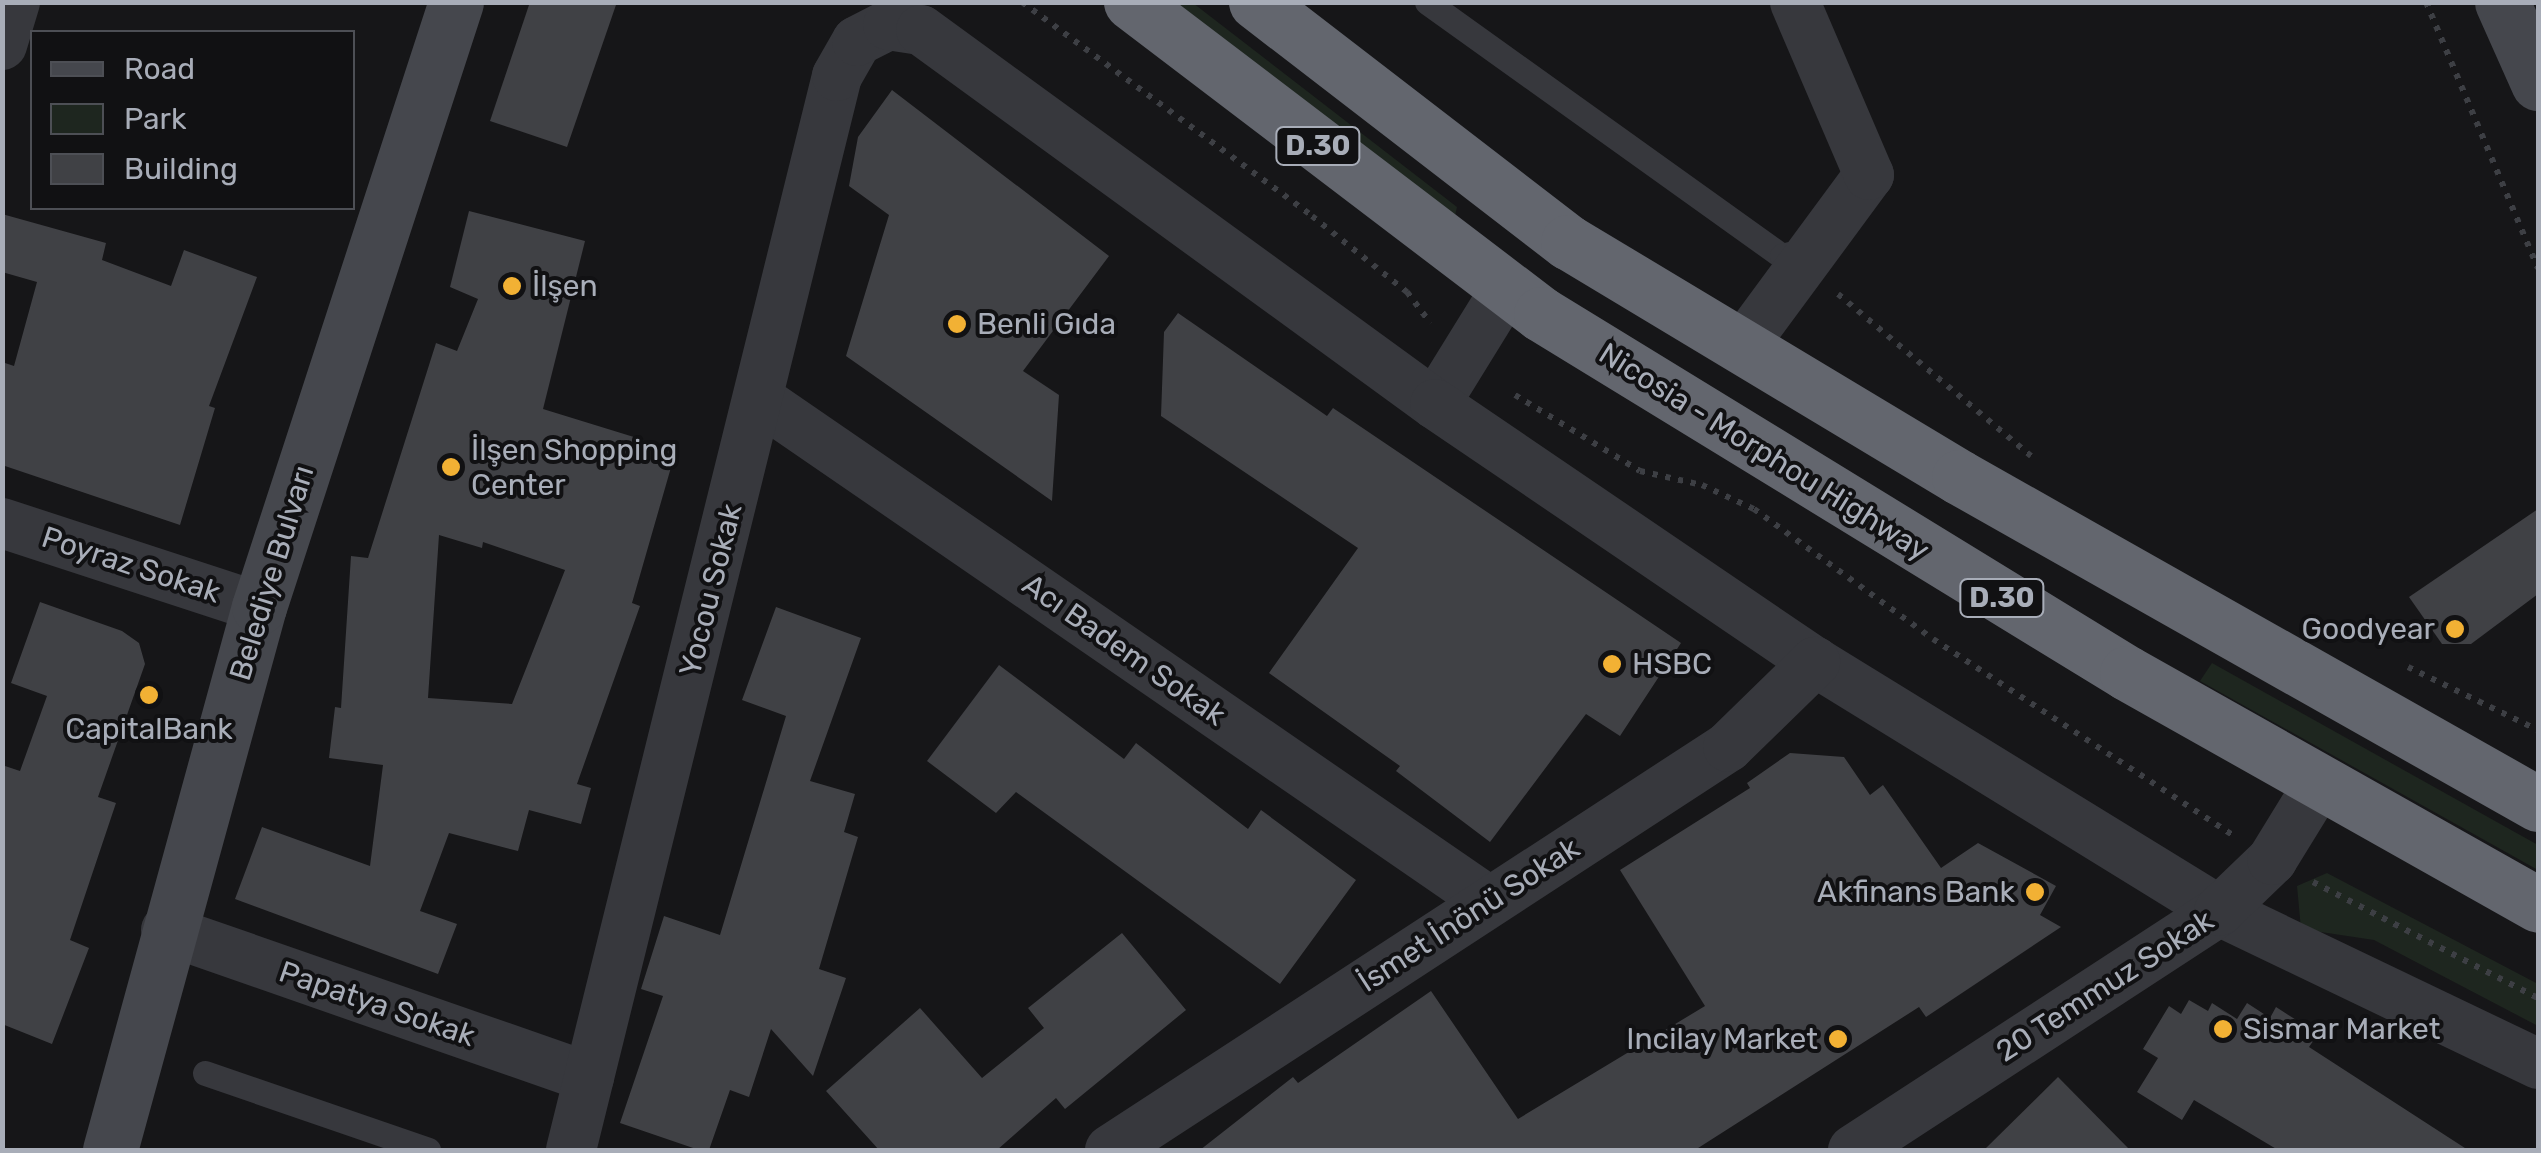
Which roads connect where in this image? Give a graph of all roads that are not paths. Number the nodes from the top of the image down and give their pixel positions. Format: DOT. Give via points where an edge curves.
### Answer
graph roads {
  1 [pos="14,2"];
  2 [pos="456,2"];
  3 [pos="1131,2"];
  4 [pos="1256,2"];
  5 [pos="1427,2"];
  6 [pos="1795,2"];
  7 [pos="2502,2"];
  8 [pos="2,44"];
  9 [pos="2538,83"];
  10 [pos="1809,256"];
  11 [pos="1506,289"];
  12 [pos="1742,347"];
  13 [pos="1447,383"];
  14 [pos="759,399"];
  15 [pos="2,524"];
  16 [pos="259,607"];
  17 [pos="1815,662"];
  18 [pos="2370,712"];
  19 [pos="2538,770"];
  20 [pos="2320,782"];
  21 [pos="2538,804"];
  22 [pos="1489,902"];
  23 [pos="2538,905"];
  24 [pos="2219,912"];
  25 [pos="166,930"];
  26 [pos="2538,1064"];
  27 [pos="204,1073"];
  28 [pos="589,1077"];
  29 [pos="1880,1144"];
  30 [pos="110,1150"];
  31 [pos="428,1150"];
  32 [pos="571,1150"];
  33 [pos="1110,1150"];
  1 -- 8 [label="street"];
  2 -- 16 [label="main road, Belediye Bulvarı"];
  3 -- 11 [label="highway, Nicosia - Morphou Highway / D.30"];
  4 -- 12 [label="highway, D.30" via="1568,242"];
  5 -- 10 [label="lane" via="1782,256"];
  6 -- 10 [label="street" via="1868,175"];
  7 -- 9 [label="main road"];
  10 -- 12 [label="street"];
  11 -- 13 [label="street"];
  11 -- 20 [label="highway, Nicosia - Morphou Highway / D.30" via="1987,589"];
  12 -- 18 [label="highway, D.30"];
  13 -- 14 [label="street, Yocou Sokak" via="921,30 888,24 864,36 837,76"];
  13 -- 17 [label="street"];
  14 -- 22 [label="street, Acı Badem Sokak"];
  14 -- 28 [label="street, Yocou Sokak"];
  15 -- 16 [label="street, Poyraz Sokak"];
  16 -- 25 [label="main road, Belediye Bulvarı"];
  17 -- 22 [label="street, İsmet İnönü Sokak" via="1728,746"];
  17 -- 24 [label="street"];
  18 -- 19 [label="main road"];
  18 -- 21 [label="highway, D.30"];
  20 -- 23 [label="highway, Nicosia - Morphou Highway / D.30"];
  20 -- 24 [label="street, 20 Temmuz Sokak" via="2272,860"];
  22 -- 33 [label="street, İsmet İnönü Sokak"];
  24 -- 26 [label="street"];
  24 -- 29 [label="street, 20 Temmuz Sokak"];
  25 -- 28 [label="street, Papatya Sokak"];
  25 -- 30 [label="main road, Belediye Bulvarı"];
  27 -- 31 [label="lane"];
  28 -- 32 [label="street, Yocou Sokak"];
}
